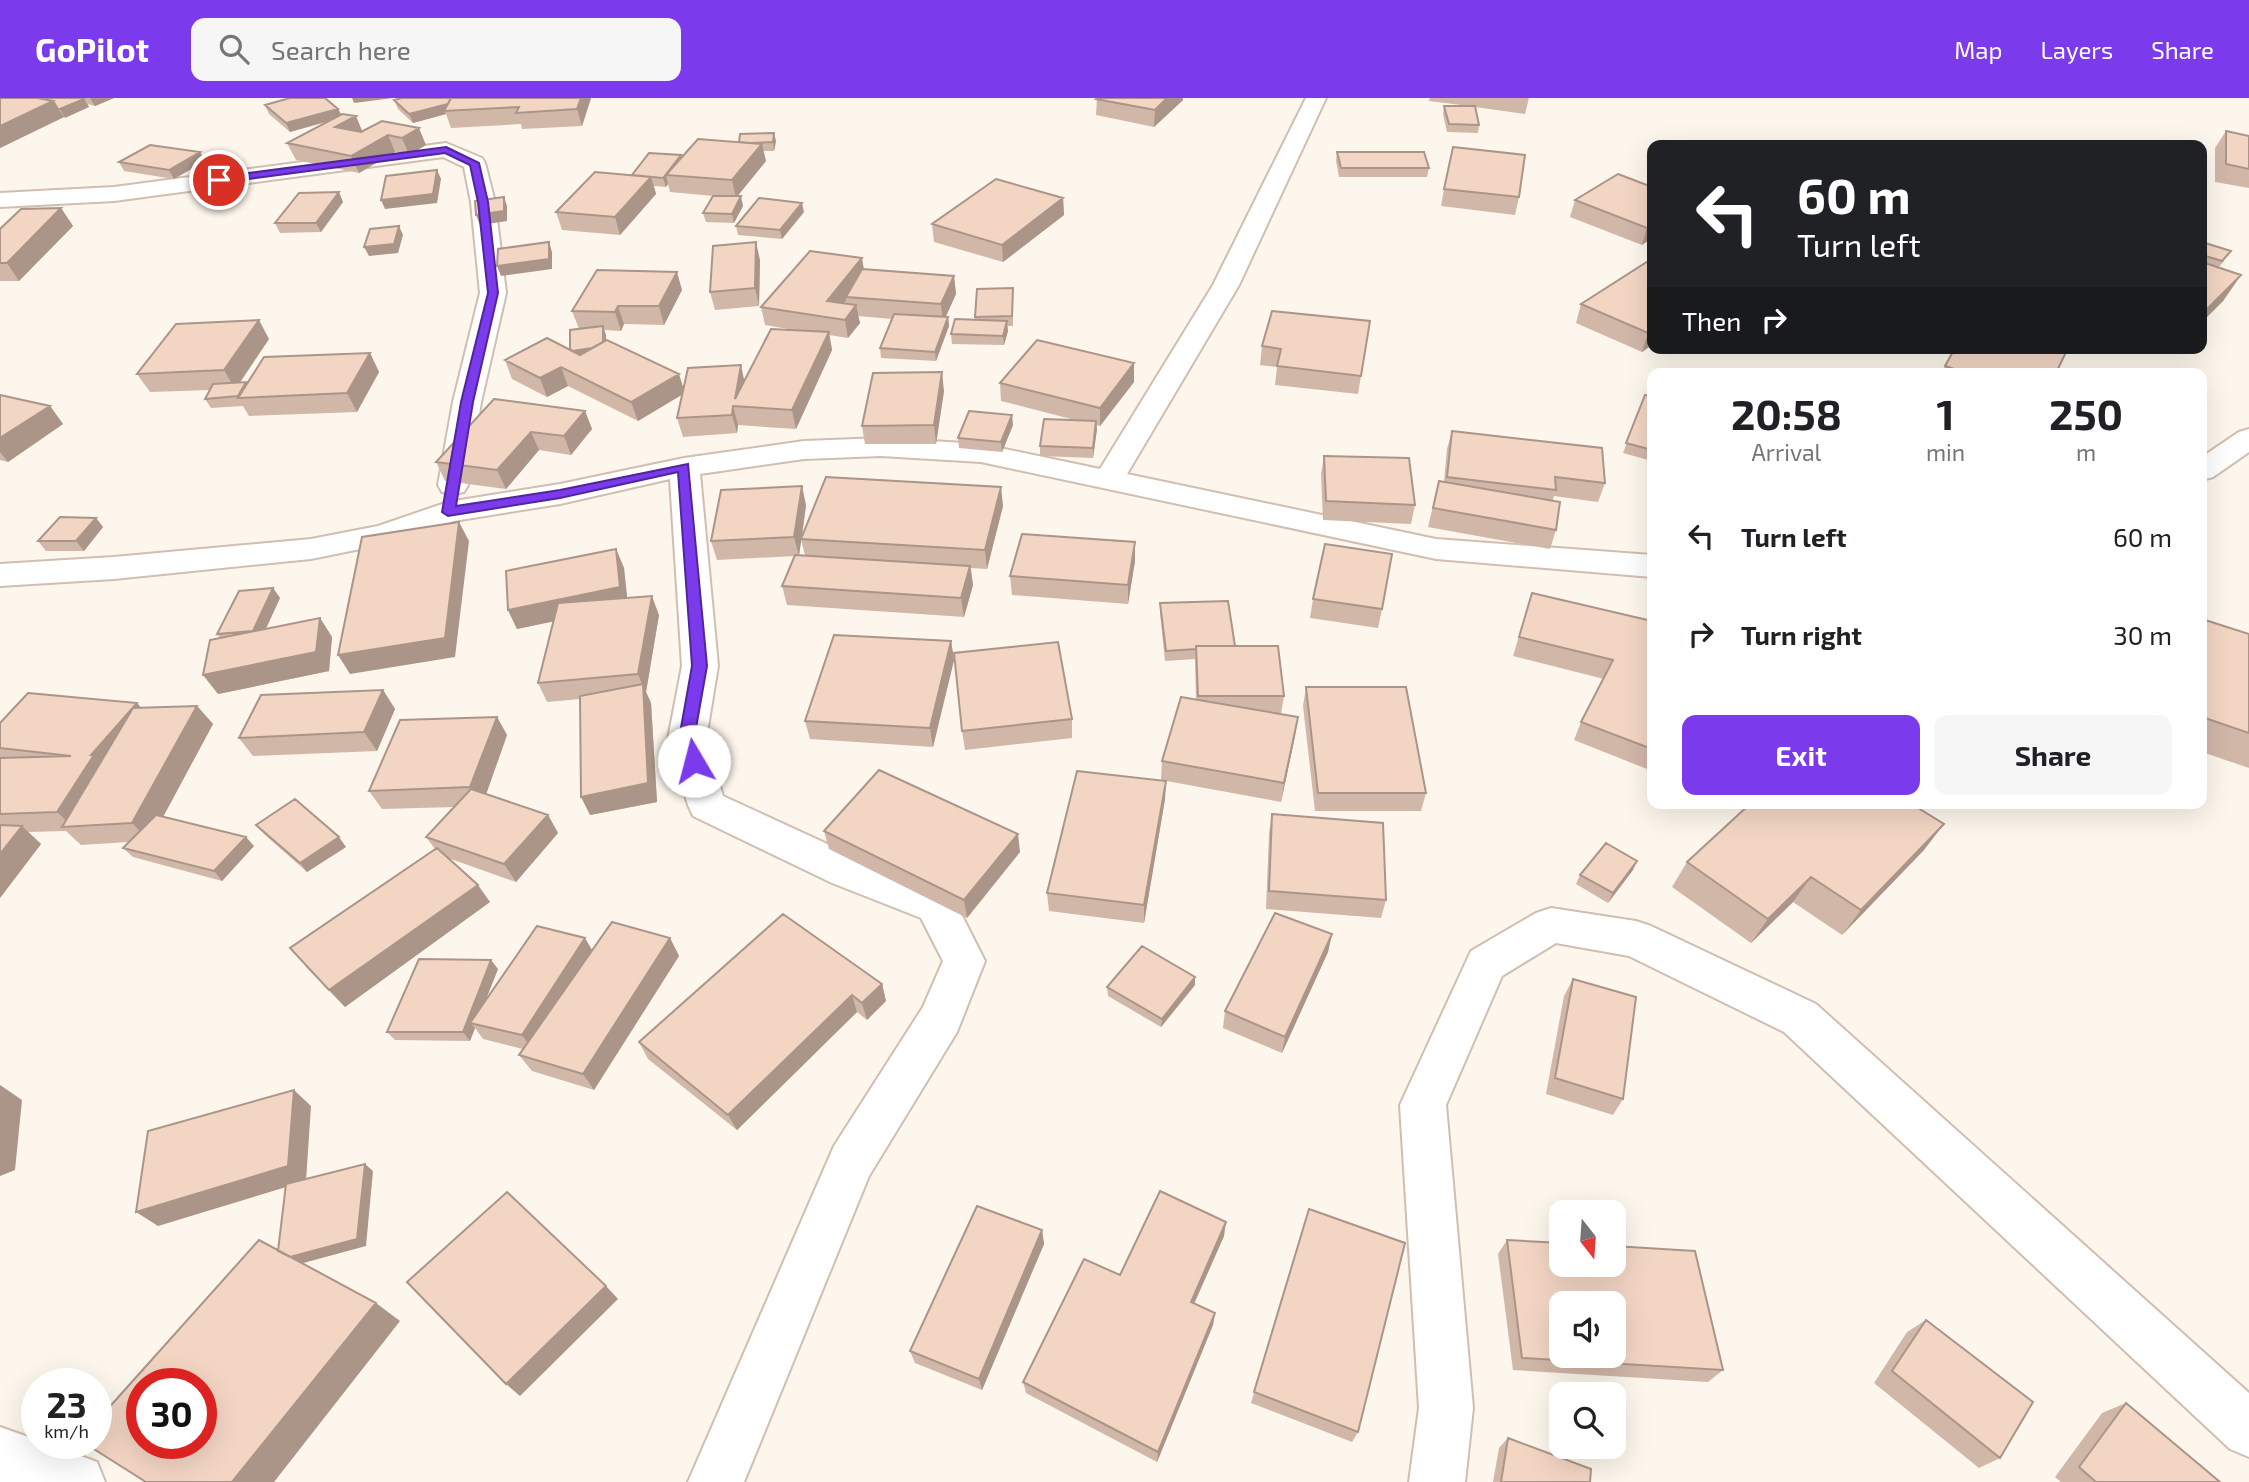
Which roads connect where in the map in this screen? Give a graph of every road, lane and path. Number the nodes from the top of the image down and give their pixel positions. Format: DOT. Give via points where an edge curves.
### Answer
graph roads {
  1 [pos="1316,98"];
  2 [pos="0,200"];
  3 [pos="2249,438"];
  4 [pos="684,467"];
  5 [pos="2207,467"];
  6 [pos="1110,478"];
  7 [pos="448,512"];
  8 [pos="1647,566"];
  9 [pos="0,575"];
  10 [pos="2249,1430"];
  11 [pos="0,1455"];
  12 [pos="77,1482"];
  13 [pos="716,1482"];
  14 [pos="1437,1482"];
  1 -- 6 [label="street" via="1226,285"];
  2 -- 7 [label="street" via="114,194 446,150 474,163 493,293 467,402"];
  3 -- 5 [label="street"];
  4 -- 6 [label="street" via="804,450 881,447 981,453"];
  4 -- 7 [label="street"];
  4 -- 13 [label="street" via="700,666 687,739 707,805 846,871 936,906 964,961 941,1018 851,1162"];
  6 -- 8 [label="street" via="1436,549"];
  7 -- 9 [label="street" via="384,535 311,550"];
  10 -- 14 [label="street" via="1800,1018 1636,939 1551,925 1486,964 1423,1105 1446,1408"];
  11 -- 12 [label="street"];
}
